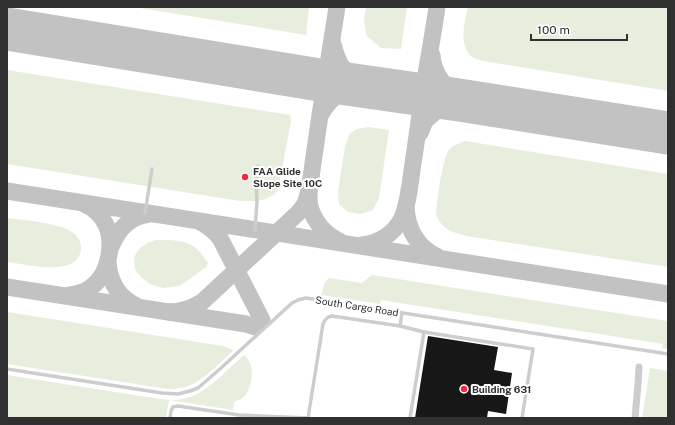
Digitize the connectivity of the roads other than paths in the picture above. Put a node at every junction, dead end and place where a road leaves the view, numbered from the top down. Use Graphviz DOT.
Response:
graph roads {
  1 [pos="258,166"];
  2 [pos="152,169"];
  3 [pos="145,213"];
  4 [pos="255,230"];
  5 [pos="402,313"];
  6 [pos="400,326"];
  7 [pos="424,332"];
  8 [pos="668,354"];
  9 [pos="639,367"];
  10 [pos="7,369"];
  11 [pos="238,417"];
  12 [pos="170,418"];
  13 [pos="308,418"];
  14 [pos="410,418"];
  15 [pos="522,418"];
  16 [pos="635,418"];
  1 -- 4 [label="lane"];
  2 -- 3 [label="lane"];
  5 -- 6 [label="lane"];
  5 -- 8 [label="lane, South Cargo Road"];
  5 -- 10 [label="lane, South Cargo Road"];
  6 -- 7 [label="lane"];
  6 -- 13 [label="lane"];
  7 -- 14 [label="lane"];
  7 -- 15 [label="lane"];
  9 -- 16 [label="street"];
  11 -- 12 [label="lane"];
  11 -- 13 [label="lane"];
}
